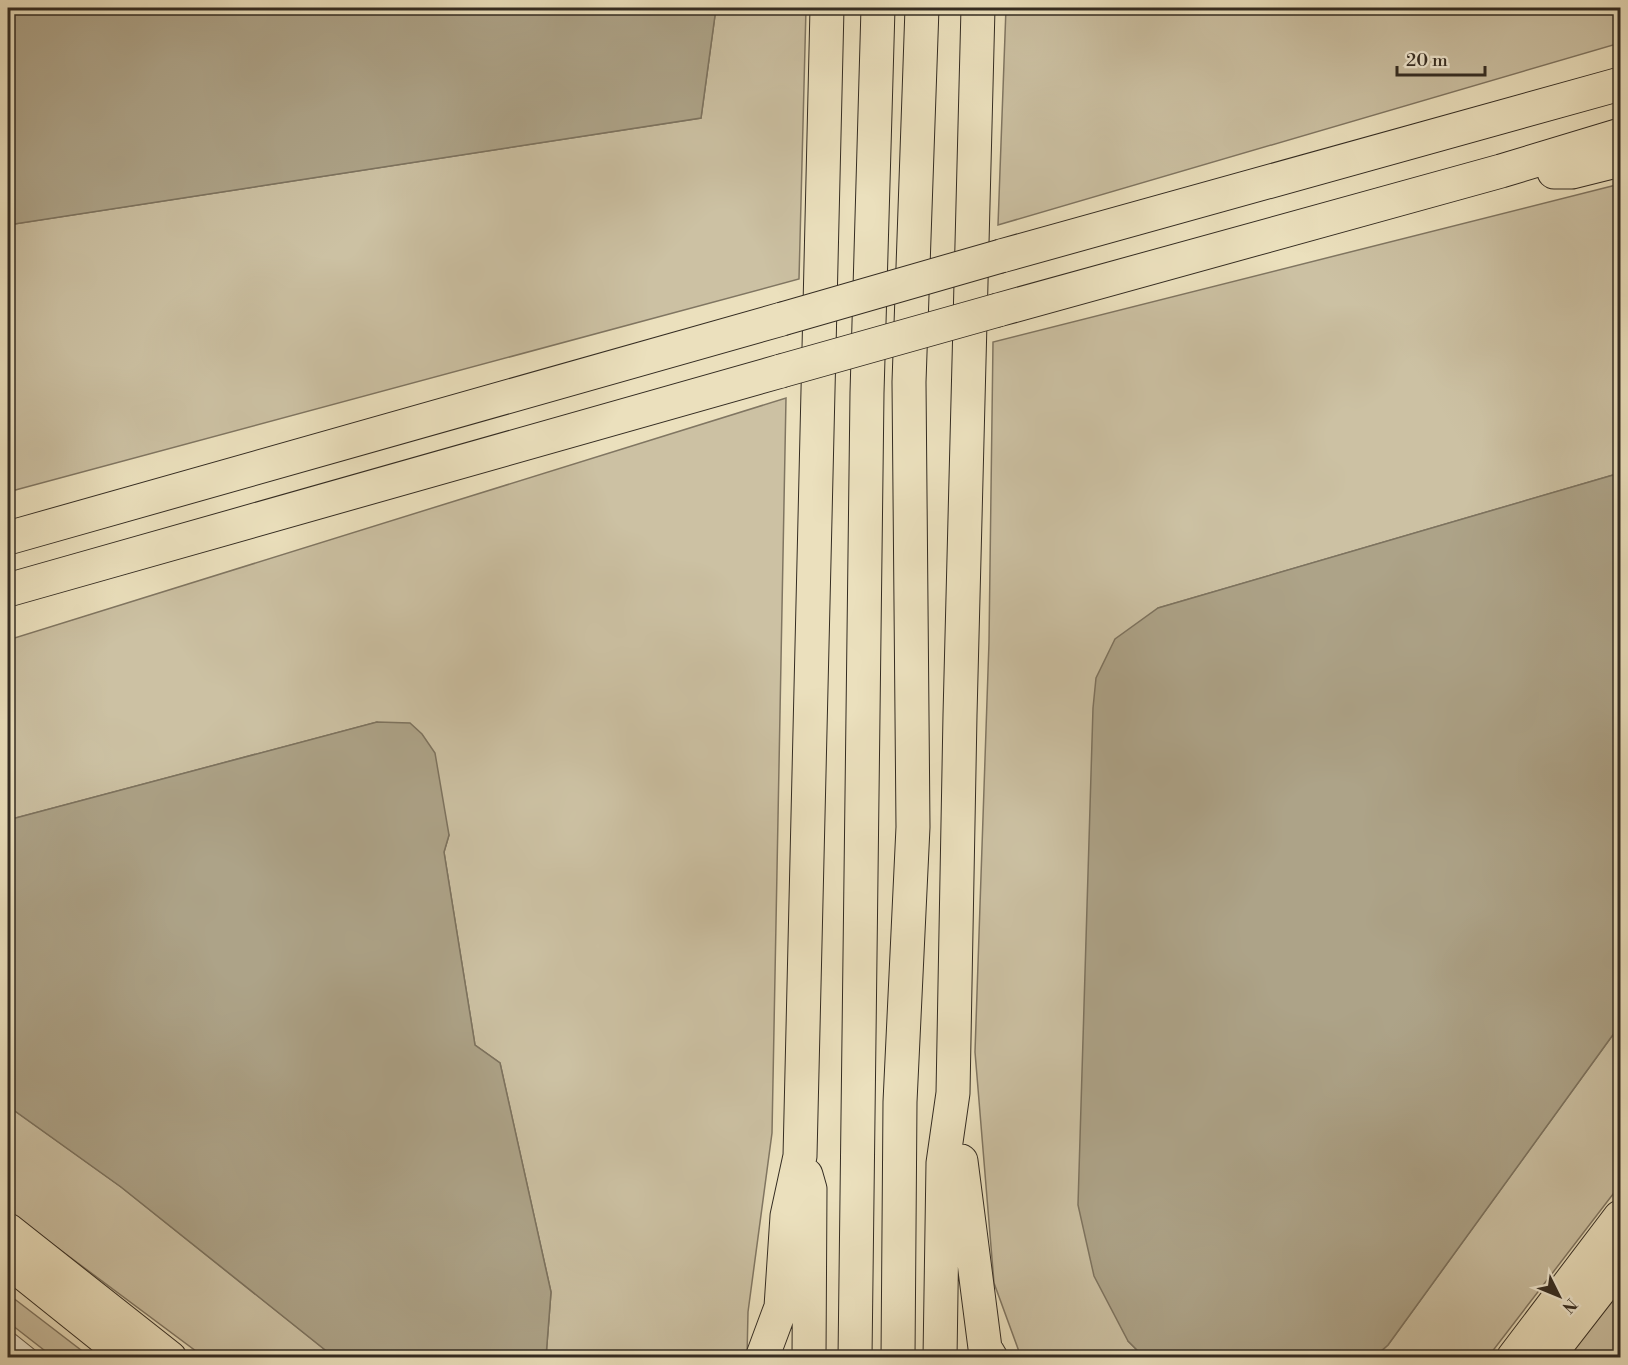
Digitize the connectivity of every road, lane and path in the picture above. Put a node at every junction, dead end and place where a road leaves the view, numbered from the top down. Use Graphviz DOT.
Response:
graph roads {
  1 [pos="827,8"];
  2 [pos="878,8"];
  3 [pos="922,8"];
  4 [pos="978,8"];
  5 [pos="1620,84"];
  6 [pos="1620,135"];
  7 [pos="1620,160"];
  8 [pos="1501,171"];
  9 [pos="41,529"];
  10 [pos="8,530"];
  11 [pos="8,538"];
  12 [pos="90,567"];
  13 [pos="8,590"];
  14 [pos="8,611"];
  15 [pos="952,1093"];
  16 [pos="800,1156"];
  17 [pos="1620,1217"];
  18 [pos="8,1230"];
  19 [pos="8,1261"];
  20 [pos="1620,1264"];
  21 [pos="8,1338"];
  22 [pos="33,1358"];
  23 [pos="129,1358"];
  24 [pos="170,1358"];
  25 [pos="762,1358"];
  26 [pos="809,1358"];
  27 [pos="855,1358"];
  28 [pos="898,1358"];
  29 [pos="940,1358"];
  30 [pos="991,1358"];
  31 [pos="1513,1358"];
  32 [pos="1547,1358"];
  1 -- 16 [label="highway"];
  2 -- 27 [label="highway"];
  3 -- 28 [label="highway"];
  4 -- 15 [label="highway"];
  5 -- 9 [label="highway, bridge"];
  6 -- 8 [label="highway"];
  7 -- 8 [label="highway"];
  8 -- 12 [label="highway, bridge"];
  9 -- 10 [label="highway"];
  9 -- 11 [label="highway"];
  12 -- 13 [label="highway"];
  12 -- 14 [label="highway"];
  15 -- 29 [label="highway"];
  15 -- 30 [label="highway"];
  16 -- 25 [label="highway"];
  16 -- 26 [label="highway"];
  17 -- 31 [label="highway"];
  18 -- 24 [label="highway"];
  19 -- 23 [label="highway"];
  20 -- 32 [label="highway"];
  21 -- 22 [label="lane"];
}
